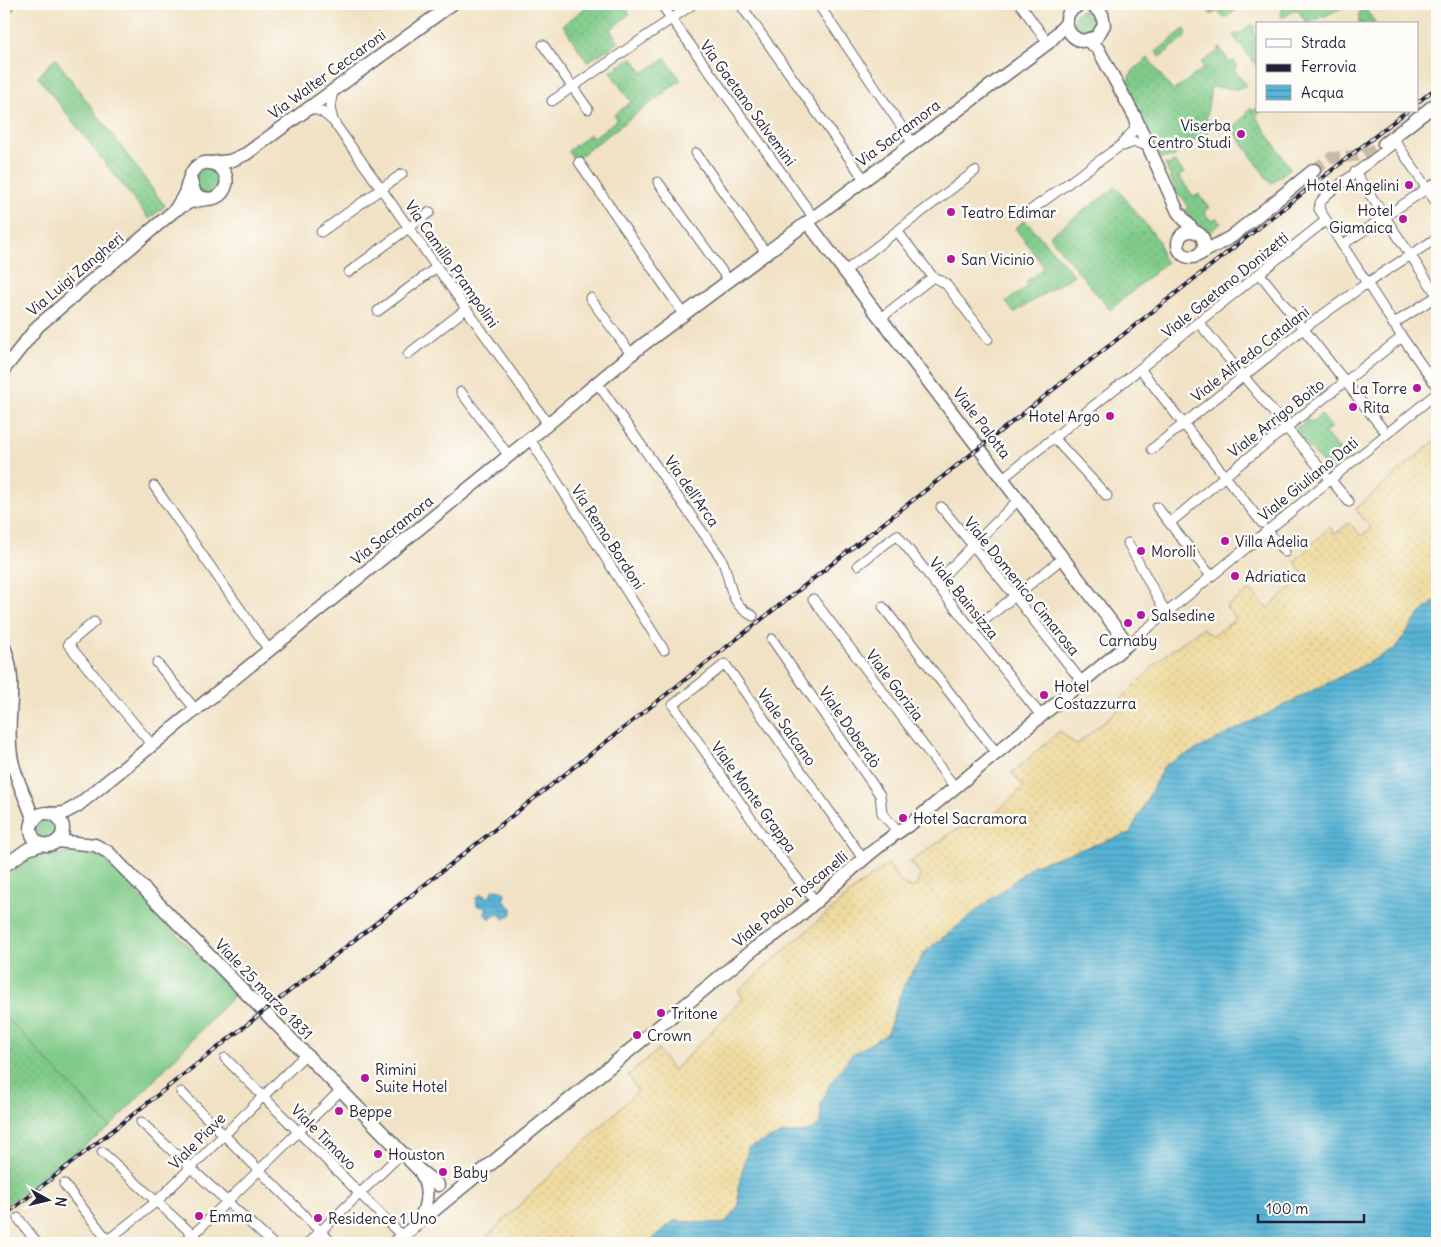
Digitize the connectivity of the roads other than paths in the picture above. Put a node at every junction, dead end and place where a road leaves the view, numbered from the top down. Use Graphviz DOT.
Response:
graph roads {
  1 [pos="7,4"];
  2 [pos="452,4"];
  3 [pos="661,4"];
  4 [pos="693,4"];
  5 [pos="818,4"];
  6 [pos="1020,4"];
  7 [pos="1080,4"];
  8 [pos="1090,4"];
  9 [pos="741,5"];
  10 [pos="4,6"];
  11 [pos="1104,9"];
  12 [pos="671,18"];
  13 [pos="1068,19"];
  14 [pos="1101,33"];
  15 [pos="1088,41"];
  16 [pos="1048,43"];
  17 [pos="543,45"];
  18 [pos="572,86"];
  19 [pos="333,90"];
  20 [pos="552,101"];
  21 [pos="1126,103"];
  22 [pos="308,107"];
  23 [pos="588,109"];
  24 [pos="1437,109"];
  25 [pos="1135,117"];
  26 [pos="333,121"];
  27 [pos="912,142"];
  28 [pos="1390,143"];
  29 [pos="1120,146"];
  30 [pos="1148,146"];
  31 [pos="696,153"];
  32 [pos="246,154"];
  33 [pos="579,162"];
  34 [pos="211,163"];
  35 [pos="1314,170"];
  36 [pos="975,171"];
  37 [pos="1355,172"];
  38 [pos="402,174"];
  39 [pos="190,178"];
  40 [pos="864,178"];
  41 [pos="721,181"];
  42 [pos="658,182"];
  43 [pos="1437,182"];
  44 [pos="226,183"];
  45 [pos="381,188"];
  46 [pos="1427,189"];
  47 [pos="206,199"];
  48 [pos="1437,204"];
  49 [pos="175,210"];
  50 [pos="1030,210"];
  51 [pos="430,212"];
  52 [pos="1384,217"];
  53 [pos="811,221"];
  54 [pos="1325,221"];
  55 [pos="409,227"];
  56 [pos="1239,230"];
  57 [pos="897,231"];
  58 [pos="321,232"];
  59 [pos="1191,233"];
  60 [pos="1437,238"];
  61 [pos="1342,245"];
  62 [pos="767,252"];
  63 [pos="1200,254"];
  64 [pos="1410,255"];
  65 [pos="437,268"];
  66 [pos="845,271"];
  67 [pos="349,272"];
  68 [pos="1260,274"];
  69 [pos="933,277"];
  70 [pos="729,281"];
  71 [pos="1367,283"];
  72 [pos="1437,295"];
  73 [pos="590,298"];
  74 [pos="466,309"];
  75 [pos="378,311"];
  76 [pos="684,314"];
  77 [pos="881,318"];
  78 [pos="1199,323"];
  79 [pos="1394,324"];
  80 [pos="1303,329"];
  81 [pos="1402,337"];
  82 [pos="988,338"];
  83 [pos="408,354"];
  84 [pos="631,354"];
  85 [pos="4,369"];
  86 [pos="1141,370"];
  87 [pos="1244,377"];
  88 [pos="1345,382"];
  89 [pos="598,384"];
  90 [pos="1437,387"];
  91 [pos="461,392"];
  92 [pos="1437,393"];
  93 [pos="1182,423"];
  94 [pos="548,424"];
  95 [pos="1287,428"];
  96 [pos="1382,428"];
  97 [pos="1054,438"];
  98 [pos="530,439"];
  99 [pos="1152,449"];
  100 [pos="509,456"];
  101 [pos="1225,476"];
  102 [pos="1328,476"];
  103 [pos="1003,478"];
  104 [pos="154,486"];
  105 [pos="1107,496"];
  106 [pos="1019,499"];
  107 [pos="1349,502"];
  108 [pos="941,507"];
  109 [pos="1156,507"];
  110 [pos="1170,523"];
  111 [pos="1265,527"];
  112 [pos="1128,543"];
  113 [pos="974,546"];
  114 [pos="1285,552"];
  115 [pos="1063,558"];
  116 [pos="858,566"];
  117 [pos="1211,576"];
  118 [pos="935,584"];
  119 [pos="1014,595"];
  120 [pos="813,599"];
  121 [pos="882,607"];
  122 [pos="1166,613"];
  123 [pos="754,616"];
  124 [pos="94,622"];
  125 [pos="972,630"];
  126 [pos="772,639"];
  127 [pos="1128,644"];
  128 [pos="4,647"];
  129 [pos="269,650"];
  130 [pos="664,650"];
  131 [pos="157,663"];
  132 [pos="1082,682"];
  133 [pos="672,705"];
  134 [pos="196,710"];
  135 [pos="1042,717"];
  136 [pos="152,745"];
  137 [pos="996,752"];
  138 [pos="954,786"];
  139 [pos="77,806"];
  140 [pos="40,820"];
  141 [pos="61,832"];
  142 [pos="898,832"];
  143 [pos="42,844"];
  144 [pos="864,860"];
  145 [pos="7,863"];
  146 [pos="816,902"];
  147 [pos="306,1054"];
  148 [pos="225,1058"];
  149 [pos="341,1090"];
  150 [pos="181,1092"];
  151 [pos="263,1096"];
  152 [pos="140,1122"];
  153 [pos="299,1132"];
  154 [pos="223,1135"];
  155 [pos="102,1152"];
  156 [pos="402,1153"];
  157 [pos="189,1168"];
  158 [pos="257,1170"];
  159 [pos="472,1180"];
  160 [pos="64,1184"];
  161 [pos="433,1191"];
  162 [pos="360,1192"];
  163 [pos="156,1202"];
  164 [pos="226,1202"];
  165 [pos="443,1205"];
  166 [pos="18,1218"];
  167 [pos="418,1222"];
  168 [pos="320,1231"];
  169 [pos="193,1235"];
  170 [pos="398,1240"];
  171 [pos="107,1242"];
  172 [pos="37,1243"];
  173 [pos="182,1243"];
  174 [pos="202,1243"];
  175 [pos="272,1243"];
  176 [pos="308,1243"];
  177 [pos="332,1243"];
  1 -- 10 [label="main road"];
  2 -- 19 [label="street, Via Walter Ceccaroni"];
  3 -- 12 [label="street, Via Gaetano Salvemini"];
  4 -- 12 [label="street"];
  5 -- 27 [label="street"];
  6 -- 16 [label="street"];
  7 -- 13 [label="street, Via Sacramora"];
  8 -- 11 [label="street"];
  9 -- 40 [label="street"];
  11 -- 14 [label="street"];
  12 -- 18 [label="street"];
  12 -- 53 [label="street, Via Gaetano Salvemini"];
  13 -- 15 [label="street"];
  13 -- 16 [label="street, Via Sacramora"];
  14 -- 15 [label="street"];
  14 -- 21 [label="street"];
  15 -- 21 [label="street"];
  16 -- 27 [label="street, Via Sacramora"];
  17 -- 18 [label="street"];
  18 -- 20 [label="street"];
  18 -- 23 [label="street"];
  19 -- 22 [label="street, Via Walter Ceccaroni"];
  19 -- 26 [label="street"];
  21 -- 25 [label="street"];
  22 -- 26 [label="street, Via Camillo Prampolini"];
  22 -- 32 [label="street, Via Walter Ceccaroni"];
  24 -- 28 [label="street"];
  25 -- 29 [label="street"];
  25 -- 30 [label="street"];
  26 -- 45 [label="street, Via Camillo Prampolini"];
  27 -- 40 [label="street, Via Sacramora"];
  28 -- 37 [label="street"];
  28 -- 46 [label="street"];
  29 -- 30 [label="street"];
  29 -- 50 [label="street"];
  30 -- 59 [label="street"];
  31 -- 62 [label="street"];
  32 -- 34 [label="street, Via Walter Ceccaroni"];
  32 -- 44 [label="street, Via Walter Ceccaroni"];
  33 -- 76 [label="street"];
  34 -- 39 [label="street, Via Walter Ceccaroni"];
  34 -- 44 [label="street"];
  35 -- 56 [label="street"];
  36 -- 57 [label="street"];
  37 -- 52 [label="street"];
  37 -- 54 [label="street"];
  38 -- 45 [label="street"];
  39 -- 47 [label="street"];
  39 -- 49 [label="street, Via Luigi Zangheri"];
  40 -- 53 [label="street, Via Sacramora"];
  41 -- 62 [label="street"];
  42 -- 70 [label="street"];
  43 -- 46 [label="street"];
  44 -- 47 [label="street, Via Walter Ceccaroni"];
  45 -- 55 [label="street, Via Camillo Prampolini"];
  45 -- 58 [label="street"];
  46 -- 48 [label="street"];
  46 -- 52 [label="street"];
  47 -- 49 [label="street, Via Luigi Zangheri"];
  49 -- 85 [label="street, Via Luigi Zangheri"];
  51 -- 55 [label="street"];
  52 -- 61 [label="street"];
  52 -- 64 [label="street"];
  53 -- 62 [label="street, Via Sacramora"];
  53 -- 66 [label="street, Viale Palotta"];
  54 -- 61 [label="street"];
  54 -- 68 [label="street, Viale Gaetano Donizetti"];
  55 -- 65 [label="street, Via Camillo Prampolini"];
  55 -- 67 [label="street"];
  56 -- 59 [label="street"];
  56 -- 63 [label="street"];
  57 -- 66 [label="street"];
  57 -- 69 [label="street"];
  59 -- 63 [label="street"];
  59 -- 63 [label="street"];
  60 -- 64 [label="street, Viale Alfredo Catalani"];
  61 -- 71 [label="street"];
  62 -- 70 [label="street, Via Sacramora"];
  64 -- 71 [label="street, Viale Alfredo Catalani"];
  64 -- 72 [label="street"];
  65 -- 74 [label="street, Via Camillo Prampolini"];
  65 -- 75 [label="street"];
  66 -- 77 [label="street, Viale Palotta"];
  68 -- 78 [label="street, Viale Gaetano Donizetti"];
  68 -- 80 [label="street"];
  69 -- 77 [label="street"];
  69 -- 82 [label="street"];
  70 -- 76 [label="street, Via Sacramora"];
  71 -- 79 [label="street"];
  71 -- 80 [label="street, Viale Alfredo Catalani"];
  72 -- 79 [label="street"];
  73 -- 84 [label="street"];
  74 -- 83 [label="street"];
  74 -- 94 [label="street, Via Camillo Prampolini"];
  76 -- 84 [label="street, Via Sacramora"];
  77 -- 103 [label="street, Viale Palotta"];
  78 -- 86 [label="street, Viale Gaetano Donizetti"];
  78 -- 87 [label="street"];
  79 -- 81 [label="street"];
  80 -- 87 [label="street, Viale Alfredo Catalani"];
  80 -- 88 [label="street"];
  81 -- 88 [label="street, Viale Arrigo Boito"];
  81 -- 90 [label="street"];
  84 -- 89 [label="street, Via Sacramora"];
  86 -- 93 [label="street"];
  86 -- 97 [label="street, Viale Gaetano Donizetti"];
  87 -- 93 [label="street, Viale Alfredo Catalani"];
  87 -- 95 [label="street"];
  88 -- 95 [label="street, Viale Arrigo Boito"];
  88 -- 96 [label="street"];
  89 -- 94 [label="street, Via Sacramora"];
  89 -- 123 [label="street, Via dell'Arca"];
  91 -- 100 [label="street"];
  92 -- 102 [label="street, Viale Giuliano Dati"];
  93 -- 99 [label="street, Viale Alfredo Catalani"];
  93 -- 101 [label="street"];
  94 -- 98 [label="street, Via Sacramora"];
  95 -- 101 [label="street, Viale Arrigo Boito"];
  95 -- 102 [label="street"];
  97 -- 103 [label="street, Viale Gaetano Donizetti"];
  97 -- 105 [label="street"];
  98 -- 100 [label="street, Via Sacramora"];
  98 -- 130 [label="street, Via Remo Bordoni"];
  100 -- 129 [label="street, Via Sacramora"];
  101 -- 110 [label="street, Viale Arrigo Boito"];
  101 -- 111 [label="street"];
  102 -- 107 [label="street"];
  102 -- 111 [label="street, Viale Giuliano Dati"];
  103 -- 106 [label="street, Viale Palotta"];
  104 -- 129 [label="street"];
  106 -- 113 [label="street"];
  106 -- 115 [label="street, Viale Palotta"];
  108 -- 113 [label="street, Viale Domenico Cimarosa"];
  109 -- 110 [label="street"];
  110 -- 117 [label="street"];
  111 -- 114 [label="street"];
  111 -- 117 [label="street, Viale Giuliano Dati"];
  112 -- 122 [label="street"];
  113 -- 118 [label="street"];
  113 -- 119 [label="street, Viale Domenico Cimarosa"];
  115 -- 119 [label="street"];
  115 -- 127 [label="street, Viale Palotta"];
  116 -- 118 [label="street, Viale Bainsizza"];
  117 -- 122 [label="street, Viale Giuliano Dati"];
  118 -- 125 [label="street, Viale Bainsizza"];
  119 -- 125 [label="street"];
  119 -- 132 [label="street, Viale Domenico Cimarosa"];
  120 -- 138 [label="street, Viale Gorizia"];
  121 -- 137 [label="street"];
  122 -- 127 [label="street, Viale Giuliano Dati"];
  124 -- 136 [label="street"];
  125 -- 135 [label="street, Viale Bainsizza"];
  126 -- 142 [label="street, Viale Doberdò"];
  127 -- 132 [label="street, Viale Paolo Toscanelli"];
  128 -- 140 [label="street"];
  129 -- 134 [label="street, Via Sacramora"];
  131 -- 134 [label="street"];
  132 -- 135 [label="street, Viale Paolo Toscanelli"];
  133 -- 144 [label="street, Viale Salcano"];
  133 -- 146 [label="street, Viale Monte Grappa"];
  134 -- 136 [label="street, Via Sacramora"];
  135 -- 137 [label="street, Viale Paolo Toscanelli"];
  136 -- 139 [label="street, Via Sacramora"];
  137 -- 138 [label="street, Viale Paolo Toscanelli"];
  138 -- 142 [label="street, Viale Paolo Toscanelli"];
  139 -- 140 [label="street, Via Sacramora"];
  139 -- 141 [label="street, Via Sacramora"];
  140 -- 141 [label="street"];
  140 -- 143 [label="street"];
  140 -- 145 [label="street"];
  141 -- 143 [label="street, Viale 25 marzo 1831"];
  141 -- 147 [label="street, Viale 25 marzo 1831"];
  142 -- 144 [label="street, Viale Paolo Toscanelli"];
  143 -- 145 [label="street"];
  144 -- 146 [label="street, Viale Paolo Toscanelli"];
  146 -- 159 [label="street, Viale Paolo Toscanelli"];
  147 -- 149 [label="street, Viale 25 marzo 1831"];
  147 -- 151 [label="street, Viale Piave"];
  148 -- 151 [label="street, Viale Timavo"];
  149 -- 153 [label="street"];
  149 -- 156 [label="street, Viale 25 marzo 1831"];
  150 -- 154 [label="street"];
  151 -- 153 [label="street, Viale Timavo"];
  151 -- 154 [label="street, Viale Piave"];
  152 -- 157 [label="street"];
  153 -- 158 [label="street"];
  153 -- 162 [label="street, Viale Timavo"];
  154 -- 157 [label="street, Viale Piave"];
  154 -- 158 [label="street"];
  155 -- 163 [label="street"];
  156 -- 161 [label="street, Viale 25 marzo 1831"];
  156 -- 162 [label="street"];
  157 -- 163 [label="street, Viale Piave"];
  157 -- 164 [label="street"];
  158 -- 164 [label="street"];
  158 -- 168 [label="street"];
  159 -- 161 [label="street, Viale Paolo Toscanelli"];
  159 -- 165 [label="street, Viale Paolo Toscanelli"];
  160 -- 171 [label="street"];
  161 -- 165 [label="street"];
  161 -- 165 [label="street"];
  161 -- 167 [label="street, Viale Paolo Toscanelli"];
  162 -- 168 [label="street"];
  162 -- 170 [label="street, Viale Timavo"];
  163 -- 169 [label="street"];
  163 -- 171 [label="street, Viale Piave"];
  164 -- 169 [label="street"];
  164 -- 175 [label="street"];
  165 -- 167 [label="street, Viale Paolo Toscanelli"];
  166 -- 172 [label="street"];
  167 -- 170 [label="street, Viale Paolo Toscanelli"];
  168 -- 176 [label="street"];
  168 -- 177 [label="street"];
  169 -- 173 [label="street"];
  169 -- 174 [label="street"];
}
